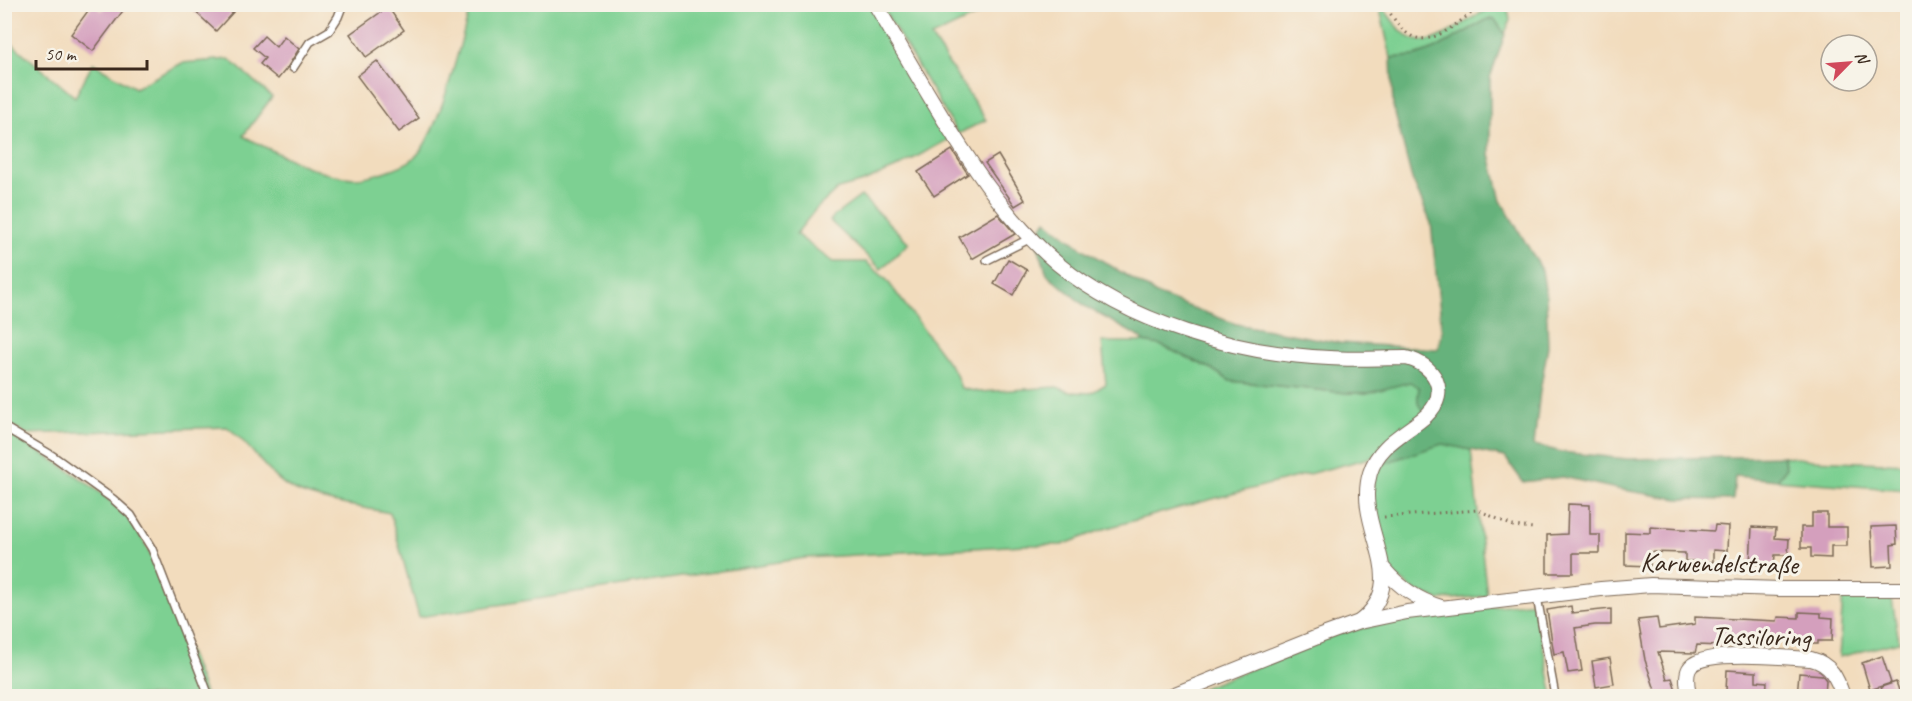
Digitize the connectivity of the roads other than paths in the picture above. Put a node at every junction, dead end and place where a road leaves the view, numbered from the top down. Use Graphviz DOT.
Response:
graph roads {
  1 [pos="343,4"];
  2 [pos="875,4"];
  3 [pos="293,68"];
  4 [pos="1031,238"];
  5 [pos="987,260"];
  6 [pos="4,427"];
  7 [pos="1384,569"];
  8 [pos="1908,589"];
  9 [pos="1534,598"];
  10 [pos="1443,607"];
  11 [pos="1359,622"];
  12 [pos="209,696"];
  13 [pos="1170,696"];
  14 [pos="1555,696"];
  15 [pos="1689,696"];
  16 [pos="1843,696"];
  1 -- 3 [label="lane"];
  2 -- 4 [label="street"];
  4 -- 5 [label="lane"];
  4 -- 7 [label="street"];
  6 -- 12 [label="lane"];
  7 -- 10 [label="street"];
  7 -- 11 [label="street"];
  8 -- 9 [label="street, Karwendelstraße"];
  9 -- 10 [label="street, Karwendelstraße"];
  9 -- 14 [label="lane"];
  10 -- 11 [label="street, Karwendelstraße"];
  11 -- 13 [label="street, Karwendelstraße"];
  15 -- 16 [label="street, Tassiloring"];
}
